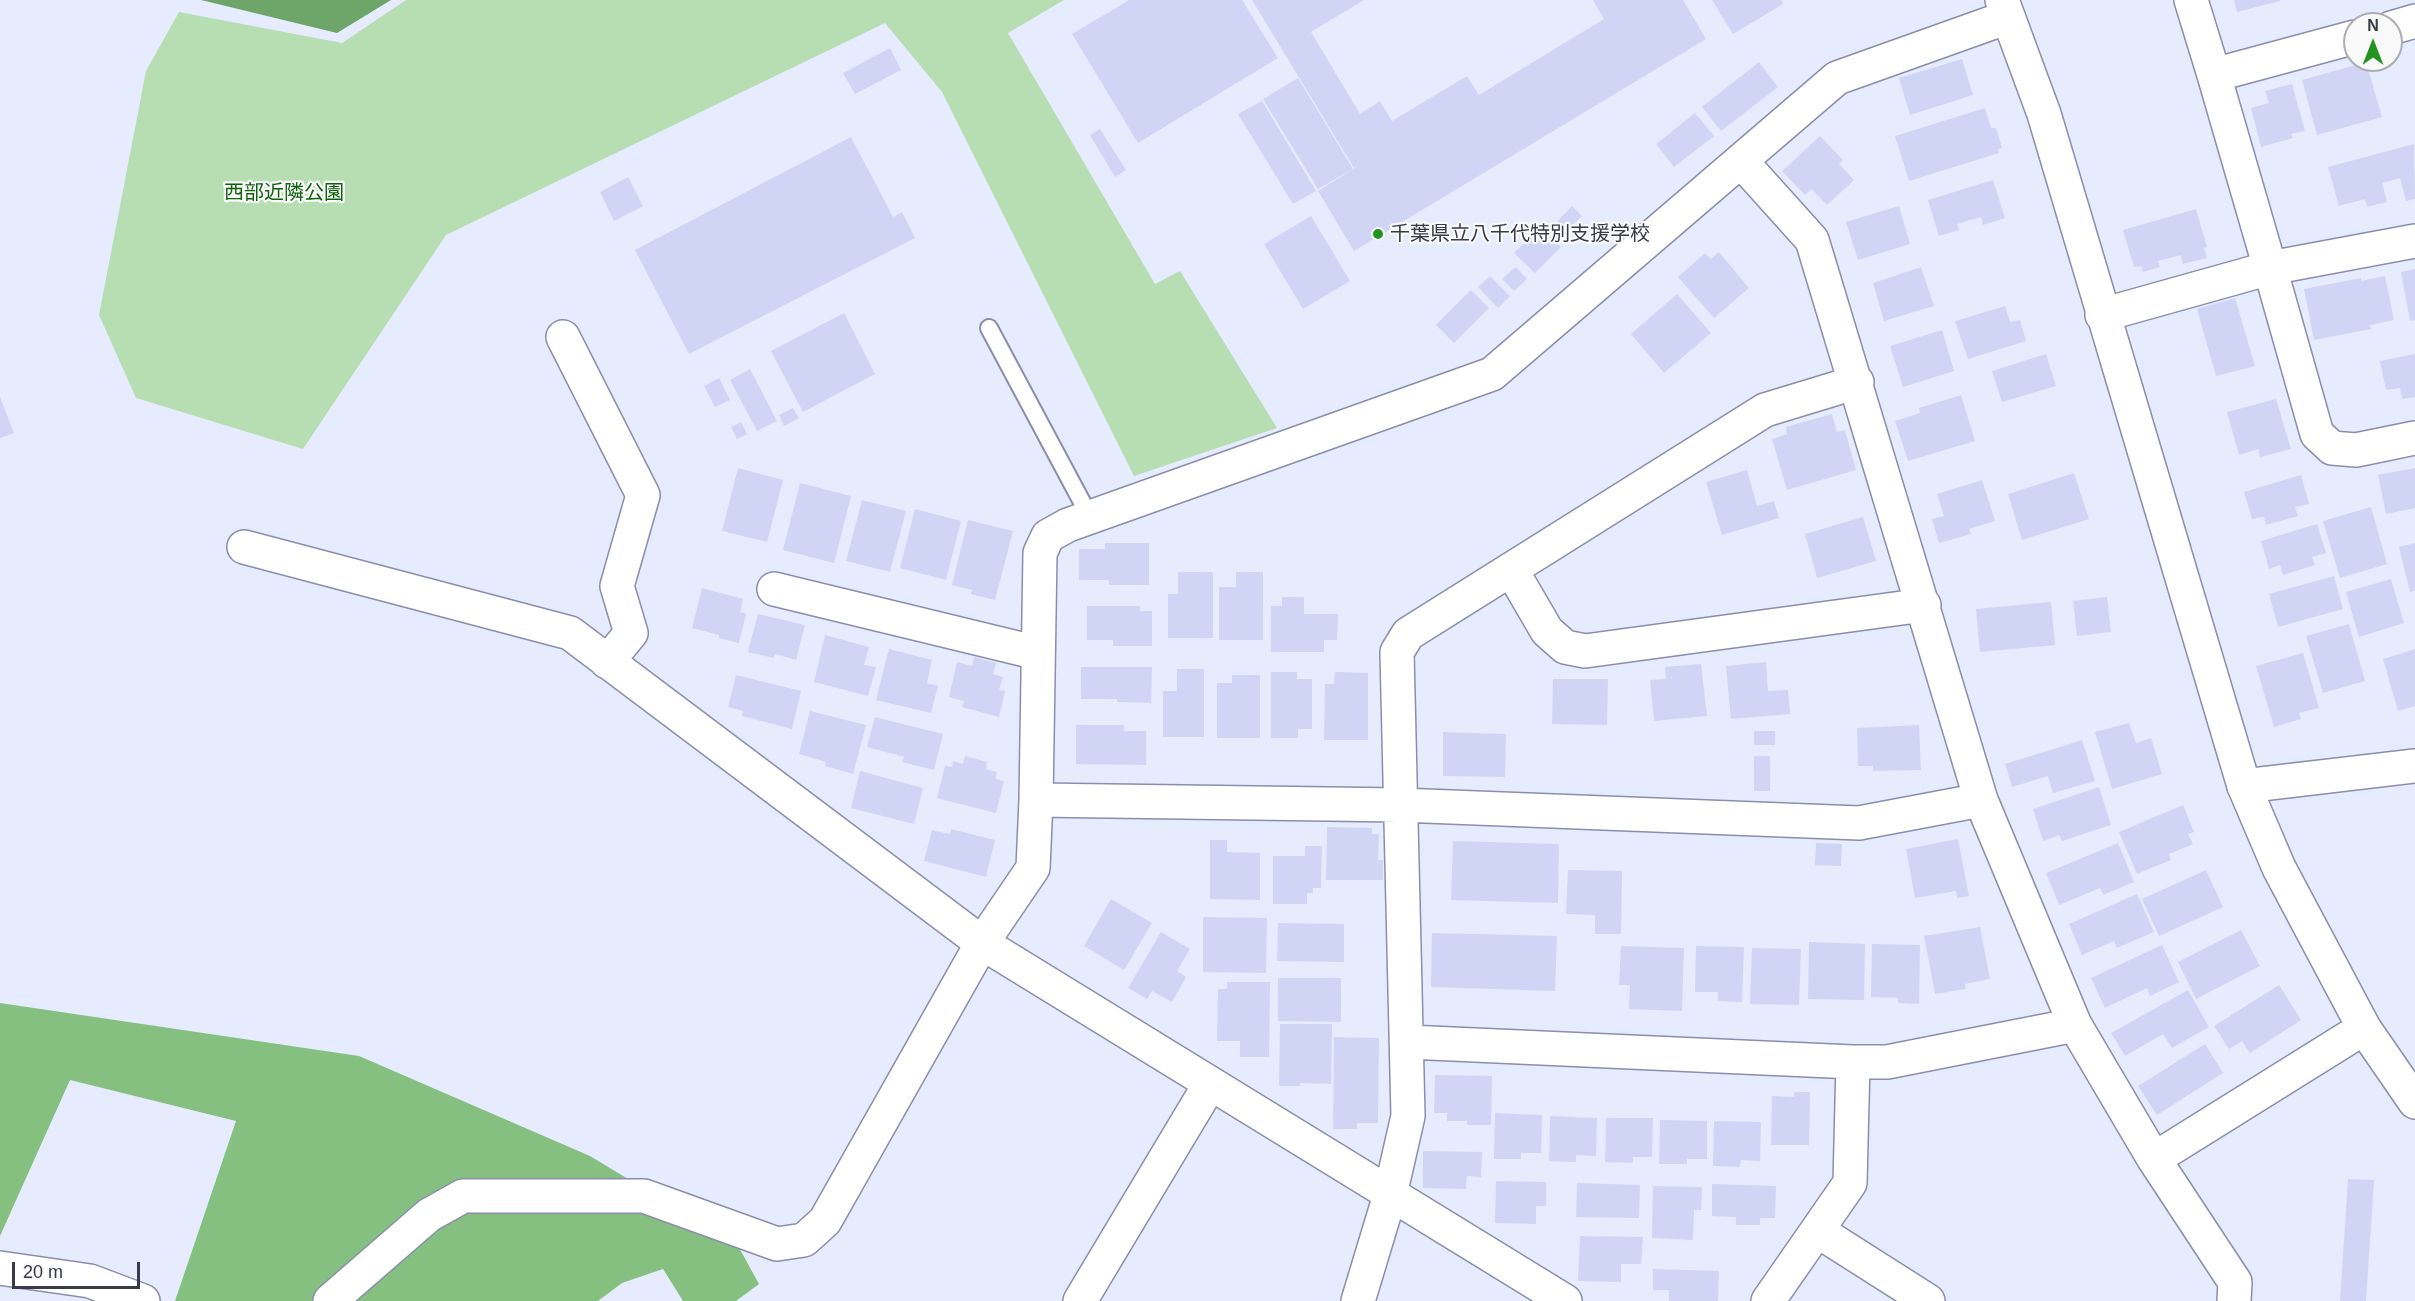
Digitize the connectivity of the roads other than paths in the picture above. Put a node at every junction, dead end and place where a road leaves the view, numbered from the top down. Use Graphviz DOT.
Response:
graph roads {
  1 [pos="2191,0"];
  2 [pos="2005,9"];
  3 [pos="2343,40"];
  4 [pos="2214,75"];
  5 [pos="1741,161"];
  6 [pos="2415,240"];
  7 [pos="2270,268"];
  8 [pos="2102,315"];
  9 [pos="989,328"];
  10 [pos="563,337"];
  11 [pos="1857,382"];
  12 [pos="2415,438"];
  13 [pos="1090,517"];
  14 [pos="244,547"];
  15 [pos="1512,571"];
  16 [pos="774,589"];
  17 [pos="1924,605"];
  18 [pos="1038,653"];
  19 [pos="608,662"];
  20 [pos="2415,766"];
  21 [pos="2244,786"];
  22 [pos="1036,800"];
  23 [pos="1982,800"];
  24 [pos="1400,805"];
  25 [pos="982,943"];
  26 [pos="2075,1025"];
  27 [pos="2364,1028"];
  28 [pos="1408,1042"];
  29 [pos="1853,1062"];
  30 [pos="1210,1084"];
  31 [pos="2415,1102"];
  32 [pos="2154,1160"];
  33 [pos="1390,1195"];
  34 [pos="1818,1231"];
  35 [pos="0,1268"];
  36 [pos="143,1301"];
  37 [pos="330,1301"];
  38 [pos="1080,1301"];
  39 [pos="1358,1301"];
  40 [pos="1565,1301"];
  41 [pos="1768,1301"];
  42 [pos="1928,1301"];
  43 [pos="2234,1301"];
  1 -- 4 [label="street"];
  2 -- 5 [label="street"];
  2 -- 8 [label="street"];
  3 -- 4 [label="street"];
  4 -- 7 [label="street"];
  5 -- 11 [label="street"];
  5 -- 13 [label="street"];
  6 -- 7 [label="street"];
  7 -- 8 [label="street"];
  7 -- 12 [label="street"];
  8 -- 21 [label="street"];
  9 -- 13 [label="lane"];
  10 -- 19 [label="street"];
  11 -- 15 [label="street"];
  11 -- 17 [label="street"];
  13 -- 18 [label="street"];
  14 -- 19 [label="street"];
  15 -- 17 [label="street"];
  15 -- 24 [label="street"];
  16 -- 18 [label="street"];
  17 -- 23 [label="street"];
  18 -- 22 [label="street"];
  19 -- 25 [label="street"];
  20 -- 21 [label="street"];
  21 -- 27 [label="street"];
  22 -- 24 [label="street"];
  22 -- 25 [label="street"];
  23 -- 24 [label="street"];
  23 -- 26 [label="street"];
  24 -- 28 [label="street"];
  25 -- 30 [label="street"];
  25 -- 37 [label="street"];
  26 -- 29 [label="street"];
  26 -- 32 [label="street"];
  27 -- 31 [label="street"];
  27 -- 32 [label="street"];
  28 -- 29 [label="street"];
  28 -- 33 [label="street"];
  29 -- 34 [label="street"];
  30 -- 33 [label="street"];
  30 -- 38 [label="street"];
  32 -- 43 [label="street"];
  33 -- 39 [label="street"];
  33 -- 40 [label="street"];
  34 -- 41 [label="street"];
  34 -- 42 [label="street"];
  35 -- 36 [label="street"];
}
